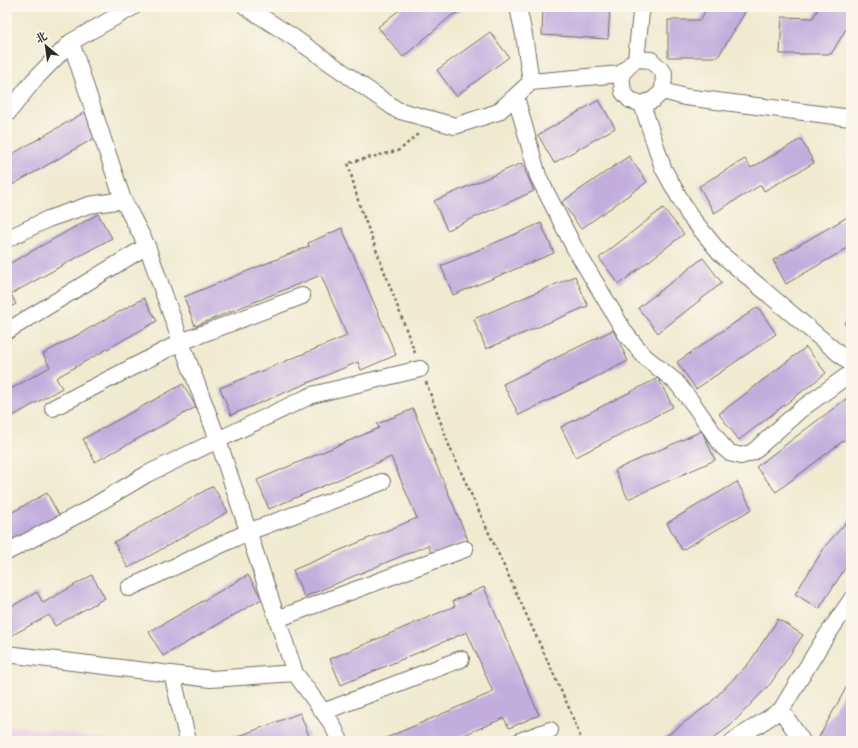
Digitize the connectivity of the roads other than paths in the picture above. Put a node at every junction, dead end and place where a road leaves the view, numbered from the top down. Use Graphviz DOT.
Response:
graph roads {
  1 [pos="133,7"];
  2 [pos="246,7"];
  3 [pos="518,7"];
  4 [pos="643,7"];
  5 [pos="71,42"];
  6 [pos="636,58"];
  7 [pos="621,74"];
  8 [pos="530,82"];
  9 [pos="663,91"];
  10 [pos="516,97"];
  11 [pos="642,104"];
  12 [pos="7,114"];
  13 [pos="851,118"];
  14 [pos="123,200"];
  15 [pos="7,239"];
  16 [pos="147,246"];
  17 [pos="302,296"];
  18 [pos="7,331"];
  19 [pos="181,342"];
  20 [pos="851,364"];
  21 [pos="420,368"];
  22 [pos="851,373"];
  23 [pos="53,408"];
  24 [pos="218,440"];
  25 [pos="382,482"];
  26 [pos="248,532"];
  27 [pos="465,549"];
  28 [pos="7,552"];
  29 [pos="129,588"];
  30 [pos="851,600"];
  31 [pos="277,619"];
  32 [pos="7,654"];
  33 [pos="461,659"];
  34 [pos="295,673"];
  35 [pos="172,674"];
  36 [pos="781,710"];
  37 [pos="323,712"];
  38 [pos="550,730"];
  39 [pos="188,741"];
  40 [pos="340,741"];
  41 [pos="520,741"];
  42 [pos="733,741"];
  43 [pos="802,741"];
  1 -- 5 [label="street"];
  2 -- 10 [label="street"];
  3 -- 8 [label="street"];
  4 -- 6 [label="street"];
  5 -- 12 [label="street"];
  5 -- 14 [label="street"];
  6 -- 7 [label="street"];
  6 -- 9 [label="street"];
  7 -- 8 [label="street"];
  7 -- 11 [label="street"];
  8 -- 10 [label="street"];
  9 -- 11 [label="street"];
  9 -- 13 [label="street"];
  10 -- 22 [label="street"];
  11 -- 20 [label="street"];
  14 -- 15 [label="street"];
  14 -- 16 [label="street"];
  16 -- 18 [label="street"];
  16 -- 19 [label="street"];
  17 -- 19 [label="street"];
  19 -- 23 [label="street"];
  19 -- 24 [label="street"];
  21 -- 24 [label="street"];
  24 -- 26 [label="street"];
  24 -- 28 [label="street"];
  25 -- 26 [label="street"];
  26 -- 29 [label="street"];
  26 -- 31 [label="street"];
  27 -- 31 [label="street"];
  30 -- 36 [label="street"];
  31 -- 34 [label="street"];
  32 -- 35 [label="street"];
  33 -- 37 [label="street"];
  34 -- 35 [label="street"];
  34 -- 37 [label="street"];
  35 -- 39 [label="street"];
  36 -- 42 [label="street"];
  36 -- 43 [label="street"];
  37 -- 40 [label="street"];
  38 -- 41 [label="street"];
}
